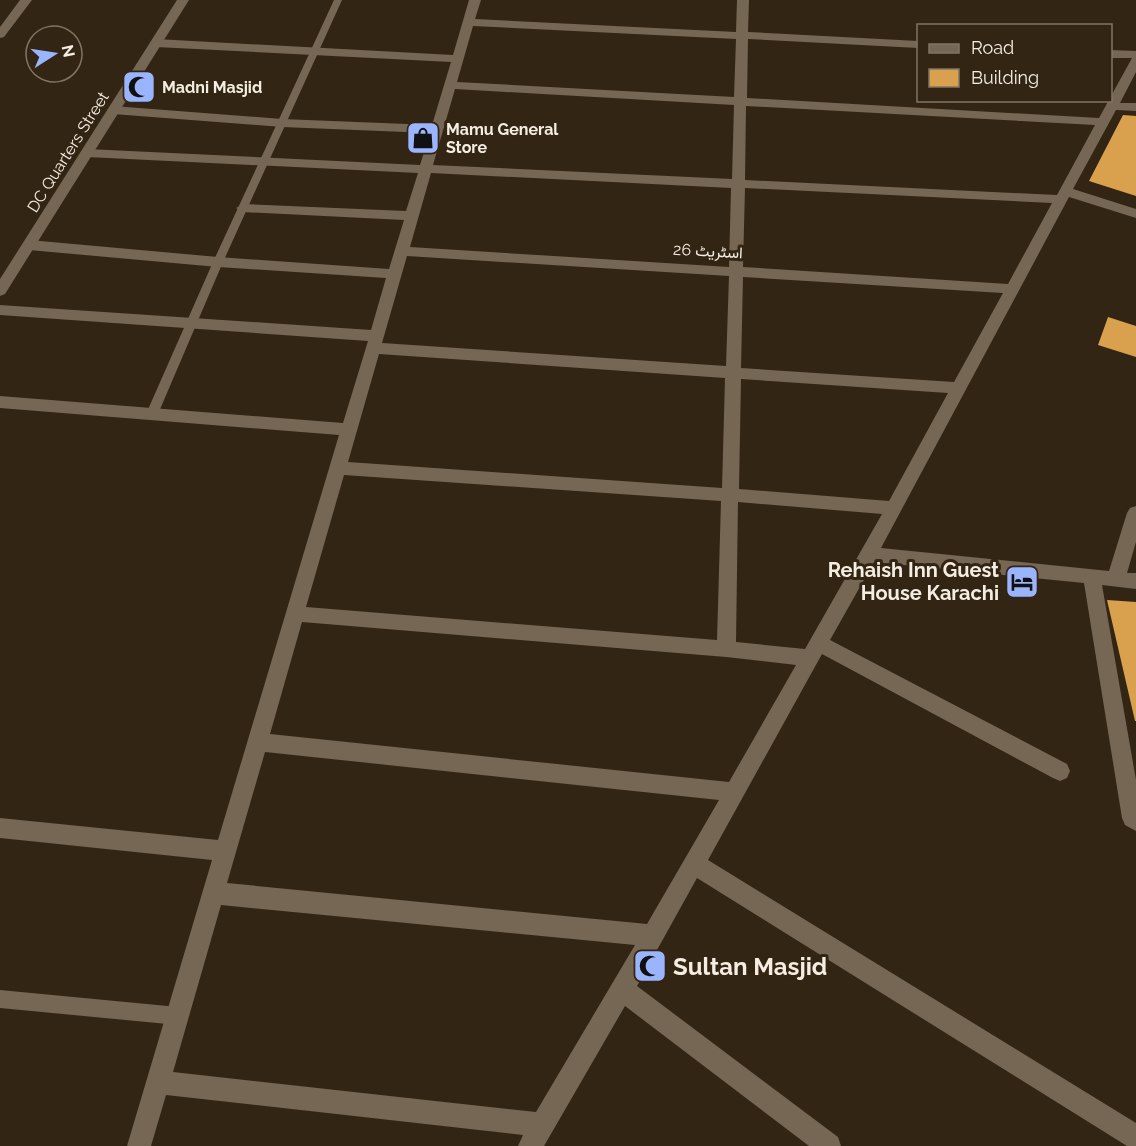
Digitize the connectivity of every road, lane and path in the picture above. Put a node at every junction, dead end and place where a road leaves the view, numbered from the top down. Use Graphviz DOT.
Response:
graph roads {
  1 [pos="26,0"];
  2 [pos="183,0"];
  3 [pos="338,0"];
  4 [pos="475,0"];
  5 [pos="743,0"];
  6 [pos="468,22"];
  7 [pos="0,35"];
  8 [pos="740,36"];
  9 [pos="156,43"];
  10 [pos="917,44"];
  11 [pos="315,51"];
  12 [pos="1112,54"];
  13 [pos="1136,55"];
  14 [pos="458,59"];
  15 [pos="1136,61"];
  16 [pos="450,86"];
  17 [pos="739,103"];
  18 [pos="1136,107"];
  19 [pos="113,110"];
  20 [pos="1107,114"];
  21 [pos="282,123"];
  22 [pos="437,129"];
  23 [pos="87,153"];
  24 [pos="264,162"];
  25 [pos="426,167"];
  26 [pos="737,183"];
  27 [pos="1063,195"];
  28 [pos="243,208"];
  29 [pos="1136,214"];
  30 [pos="412,216"];
  31 [pos="29,245"];
  32 [pos="401,251"];
  33 [pos="218,262"];
  34 [pos="735,270"];
  35 [pos="395,274"];
  36 [pos="1012,289"];
  37 [pos="0,291"];
  38 [pos="0,310"];
  39 [pos="192,323"];
  40 [pos="375,342"];
  41 [pos="733,373"];
  42 [pos="958,388"];
  43 [pos="0,402"];
  44 [pos="152,414"];
  45 [pos="349,430"];
  46 [pos="337,468"];
  47 [pos="730,495"];
  48 [pos="893,508"];
  49 [pos="1136,513"];
  50 [pos="869,554"];
  51 [pos="1092,577"];
  52 [pos="1116,579"];
  53 [pos="1136,581"];
  54 [pos="295,614"];
  55 [pos="726,649"];
  56 [pos="814,650"];
  57 [pos="258,742"];
  58 [pos="1060,771"];
  59 [pos="734,792"];
  60 [pos="1135,819"];
  61 [pos="0,828"];
  62 [pos="226,851"];
  63 [pos="694,864"];
  64 [pos="213,893"];
  65 [pos="652,936"];
  66 [pos="622,989"];
  67 [pos="0,999"];
  68 [pos="177,1016"];
  69 [pos="158,1082"];
  70 [pos="542,1125"];
  71 [pos="1136,1137"];
  72 [pos="139,1146"];
  73 [pos="530,1146"];
  74 [pos="829,1146"];
  1 -- 7 [label="street"];
  2 -- 9 [label="street, DC Quarters Street"];
  3 -- 11 [label="lane"];
  4 -- 6 [label="street"];
  5 -- 8 [label="street"];
  6 -- 8 [label="street"];
  6 -- 14 [label="street"];
  8 -- 10 [label="street"];
  8 -- 17 [label="street"];
  9 -- 11 [label="street"];
  9 -- 19 [label="street, DC Quarters Street"];
  11 -- 14 [label="street"];
  11 -- 21 [label="lane"];
  12 -- 13 [label="street"];
  14 -- 16 [label="street"];
  15 -- 20 [label="street"];
  16 -- 17 [label="street"];
  16 -- 22 [label="street"];
  17 -- 20 [label="street"];
  17 -- 26 [label="street"];
  18 -- 20 [label="street"];
  19 -- 21 [label="street"];
  19 -- 23 [label="street, DC Quarters Street"];
  20 -- 27 [label="street"];
  21 -- 22 [label="street"];
  21 -- 24 [label="lane"];
  22 -- 25 [label="street"];
  23 -- 24 [label="street"];
  23 -- 31 [label="street, DC Quarters Street"];
  24 -- 25 [label="street"];
  24 -- 28 [label="lane"];
  25 -- 26 [label="street"];
  25 -- 30 [label="street"];
  26 -- 27 [label="street"];
  26 -- 34 [label="street"];
  27 -- 29 [label="street"];
  27 -- 36 [label="street"];
  28 -- 30 [label="street"];
  28 -- 33 [label="lane"];
  30 -- 32 [label="street"];
  31 -- 33 [label="street"];
  31 -- 37 [label="street, DC Quarters Street"];
  32 -- 34 [label="street, اسٹریٹ 26"];
  32 -- 35 [label="street"];
  33 -- 35 [label="street"];
  33 -- 39 [label="lane"];
  34 -- 36 [label="street, اسٹریٹ 26"];
  34 -- 41 [label="street"];
  35 -- 40 [label="street"];
  36 -- 42 [label="street"];
  38 -- 39 [label="street"];
  39 -- 40 [label="street"];
  39 -- 44 [label="lane"];
  40 -- 41 [label="street"];
  40 -- 45 [label="street"];
  41 -- 42 [label="street"];
  41 -- 47 [label="street"];
  42 -- 48 [label="street"];
  43 -- 44 [label="street"];
  44 -- 45 [label="street"];
  45 -- 46 [label="street"];
  46 -- 47 [label="street"];
  46 -- 54 [label="street"];
  47 -- 48 [label="street"];
  47 -- 55 [label="street"];
  48 -- 50 [label="street"];
  49 -- 52 [label="street"];
  50 -- 51 [label="street"];
  50 -- 56 [label="street"];
  51 -- 52 [label="street"];
  51 -- 60 [label="street"];
  52 -- 53 [label="street"];
  54 -- 55 [label="street"];
  54 -- 57 [label="street"];
  55 -- 56 [label="street"];
  56 -- 58 [label="street"];
  56 -- 59 [label="street"];
  57 -- 59 [label="street"];
  57 -- 62 [label="street"];
  59 -- 63 [label="street"];
  61 -- 62 [label="street"];
  62 -- 64 [label="street"];
  63 -- 65 [label="street"];
  63 -- 71 [label="street"];
  64 -- 65 [label="street"];
  64 -- 68 [label="street"];
  65 -- 66 [label="street"];
  66 -- 70 [label="street"];
  66 -- 74 [label="street"];
  67 -- 68 [label="lane"];
  68 -- 69 [label="street"];
  69 -- 70 [label="street"];
  69 -- 72 [label="street"];
  70 -- 73 [label="street"];
}
